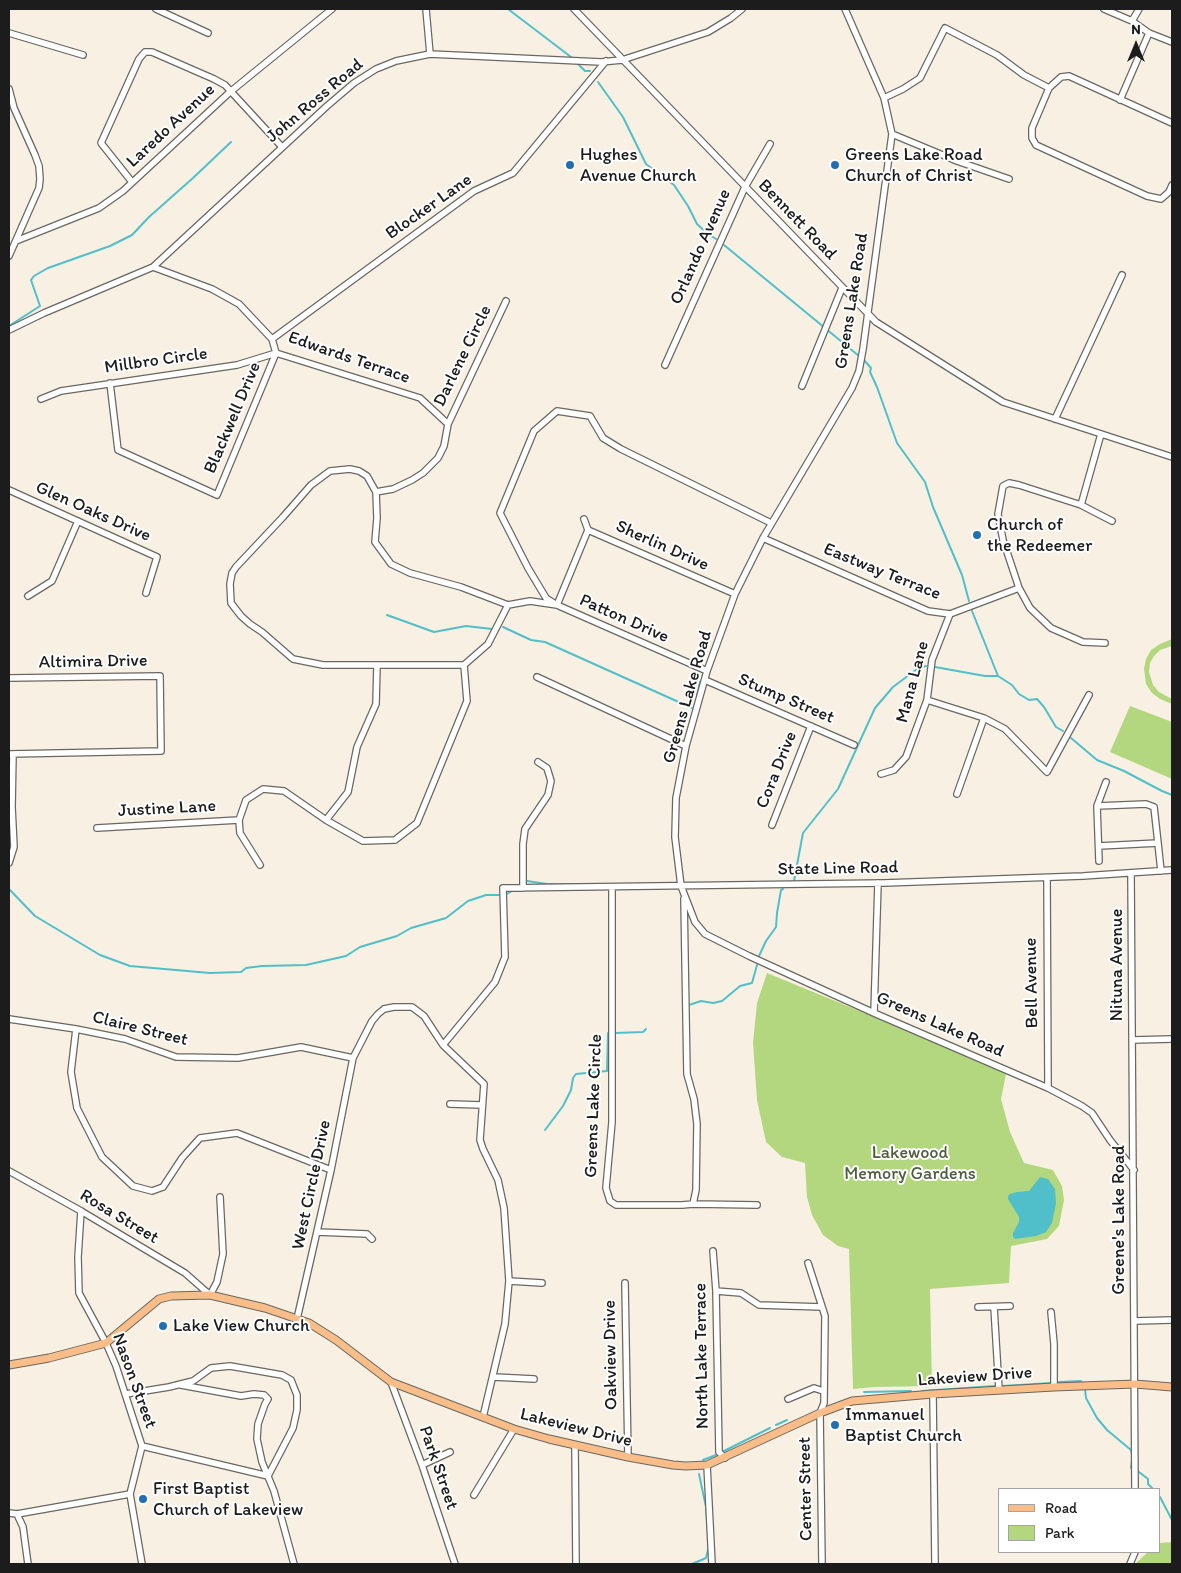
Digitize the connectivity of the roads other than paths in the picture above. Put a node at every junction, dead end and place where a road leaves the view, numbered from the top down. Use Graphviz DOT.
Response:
graph roads {
  1 [pos="156,9"];
  2 [pos="332,9"];
  3 [pos="426,9"];
  4 [pos="574,9"];
  5 [pos="742,9"];
  6 [pos="845,9"];
  7 [pos="1104,9"];
  8 [pos="1139,9"];
  9 [pos="1132,21"];
  10 [pos="9,32"];
  11 [pos="208,33"];
  12 [pos="1149,33"];
  13 [pos="1172,42"];
  14 [pos="430,54"];
  15 [pos="83,55"];
  16 [pos="622,60"];
  17 [pos="606,61"];
  18 [pos="1049,88"];
  19 [pos="9,89"];
  20 [pos="230,92"];
  21 [pos="884,98"];
  22 [pos="1120,100"];
  23 [pos="1172,123"];
  24 [pos="892,134"];
  25 [pos="770,144"];
  26 [pos="282,147"];
  27 [pos="1009,178"];
  28 [pos="132,182"];
  29 [pos="1172,185"];
  30 [pos="745,187"];
  31 [pos="16,241"];
  32 [pos="9,256"];
  33 [pos="153,267"];
  34 [pos="1122,275"];
  35 [pos="842,288"];
  36 [pos="506,301"];
  37 [pos="867,314"];
  38 [pos="9,330"];
  39 [pos="272,339"];
  40 [pos="276,352"];
  41 [pos="664,365"];
  42 [pos="110,383"];
  43 [pos="802,386"];
  44 [pos="40,399"];
  45 [pos="1055,419"];
  46 [pos="448,424"];
  47 [pos="1101,434"];
  48 [pos="1172,456"];
  49 [pos="9,490"];
  50 [pos="376,492"];
  51 [pos="1081,505"];
  52 [pos="584,519"];
  53 [pos="78,521"];
  54 [pos="1112,521"];
  55 [pos="771,523"];
  56 [pos="588,530"];
  57 [pos="763,538"];
  58 [pos="1020,588"];
  59 [pos="146,593"];
  60 [pos="734,594"];
  61 [pos="28,596"];
  62 [pos="508,605"];
  63 [pos="557,605"];
  64 [pos="950,614"];
  65 [pos="1105,643"];
  66 [pos="377,665"];
  67 [pos="464,665"];
  68 [pos="707,671"];
  69 [pos="537,677"];
  70 [pos="9,678"];
  71 [pos="705,680"];
  72 [pos="1089,695"];
  73 [pos="928,700"];
  74 [pos="984,718"];
  75 [pos="811,726"];
  76 [pos="854,745"];
  77 [pos="686,746"];
  78 [pos="11,754"];
  79 [pos="538,762"];
  80 [pos="882,774"];
  81 [pos="1106,782"];
  82 [pos="957,794"];
  83 [pos="1098,806"];
  84 [pos="239,820"];
  85 [pos="326,820"];
  86 [pos="772,825"];
  87 [pos="97,828"];
  88 [pos="1158,843"];
  89 [pos="1099,846"];
  90 [pos="1099,861"];
  91 [pos="9,863"];
  92 [pos="260,865"];
  93 [pos="1172,870"];
  94 [pos="1161,871"];
  95 [pos="1131,873"];
  96 [pos="1047,878"];
  97 [pos="878,883"];
  98 [pos="681,886"];
  99 [pos="612,887"];
  100 [pos="523,888"];
  101 [pos="684,895"];
  102 [pos="874,1013"];
  103 [pos="9,1019"];
  104 [pos="76,1029"];
  105 [pos="1172,1039"];
  106 [pos="1132,1040"];
  107 [pos="443,1045"];
  108 [pos="1132,1056"];
  109 [pos="353,1058"];
  110 [pos="1048,1088"];
  111 [pos="450,1104"];
  112 [pos="482,1105"];
  113 [pos="331,1170"];
  114 [pos="1134,1170"];
  115 [pos="9,1171"];
  116 [pos="220,1197"];
  117 [pos="692,1204"];
  118 [pos="757,1204"];
  119 [pos="81,1211"];
  120 [pos="317,1232"];
  121 [pos="372,1239"];
  122 [pos="713,1251"];
  123 [pos="808,1263"];
  124 [pos="509,1281"];
  125 [pos="542,1283"];
  126 [pos="624,1283"];
  127 [pos="716,1291"];
  128 [pos="210,1295"];
  129 [pos="994,1306"];
  130 [pos="1010,1306"];
  131 [pos="822,1307"];
  132 [pos="978,1307"];
  133 [pos="1051,1312"];
  134 [pos="297,1319"];
  135 [pos="1172,1320"];
  136 [pos="1135,1321"];
  137 [pos="106,1344"];
  138 [pos="9,1365"];
  139 [pos="494,1377"];
  140 [pos="534,1378"];
  141 [pos="391,1382"];
  142 [pos="1135,1384"];
  143 [pos="179,1385"];
  144 [pos="1054,1387"];
  145 [pos="1172,1387"];
  146 [pos="999,1390"];
  147 [pos="824,1391"];
  148 [pos="126,1394"];
  149 [pos="932,1394"];
  150 [pos="788,1399"];
  151 [pos="820,1412"];
  152 [pos="484,1417"];
  153 [pos="514,1429"];
  154 [pos="575,1445"];
  155 [pos="142,1446"];
  156 [pos="450,1452"];
  157 [pos="628,1457"];
  158 [pos="725,1458"];
  159 [pos="422,1465"];
  160 [pos="707,1465"];
  161 [pos="268,1476"];
  162 [pos="1135,1488"];
  163 [pos="130,1494"];
  164 [pos="474,1495"];
  165 [pos="9,1513"];
  166 [pos="17,1514"];
  167 [pos="28,1564"];
  168 [pos="142,1564"];
  169 [pos="294,1564"];
  170 [pos="455,1564"];
  171 [pos="576,1564"];
  172 [pos="712,1564"];
  173 [pos="822,1564"];
  174 [pos="935,1564"];
  1 -- 11 [label="street"];
  2 -- 20 [label="street, Laredo Avenue"];
  3 -- 14 [label="street"];
  4 -- 16 [label="street, Bennett Road"];
  5 -- 16 [label="street, John Ross Road"];
  6 -- 21 [label="street, Greens Lake Road"];
  7 -- 9 [label="street"];
  8 -- 9 [label="street"];
  9 -- 12 [label="street"];
  10 -- 15 [label="street"];
  12 -- 13 [label="street"];
  12 -- 22 [label="street"];
  14 -- 17 [label="street, John Ross Road"];
  14 -- 26 [label="street, John Ross Road"];
  16 -- 17 [label="street, John Ross Road"];
  16 -- 30 [label="street, Bennett Road"];
  17 -- 39 [label="street, Blocker Lane"];
  18 -- 21 [label="street"];
  18 -- 22 [label="street"];
  18 -- 29 [label="street"];
  19 -- 31 [label="street"];
  20 -- 26 [label="street"];
  20 -- 28 [label="street, Laredo Avenue"];
  20 -- 28 [label="street"];
  21 -- 24 [label="street, Greens Lake Road"];
  22 -- 23 [label="street"];
  24 -- 27 [label="street"];
  24 -- 37 [label="street, Greens Lake Road"];
  25 -- 30 [label="street, Orlando Avenue"];
  26 -- 33 [label="street, John Ross Road"];
  28 -- 31 [label="street, Laredo Avenue"];
  30 -- 35 [label="street, Bennett Road"];
  30 -- 41 [label="street, Orlando Avenue"];
  31 -- 32 [label="street"];
  33 -- 38 [label="street, John Ross Road"];
  33 -- 39 [label="street, Edwards Terrace"];
  34 -- 45 [label="street"];
  35 -- 37 [label="street, Bennett Road"];
  35 -- 43 [label="street"];
  36 -- 46 [label="street, Darlene Circle"];
  37 -- 45 [label="street, Bennett Road"];
  37 -- 55 [label="street, Greens Lake Road"];
  39 -- 40 [label="street, Edwards Terrace"];
  40 -- 42 [label="street, Millbro Circle"];
  40 -- 42 [label="street, Blackwell Drive"];
  40 -- 46 [label="street, Edwards Terrace"];
  42 -- 44 [label="street, Millbro Circle"];
  45 -- 47 [label="street, Bennett Road"];
  46 -- 50 [label="street"];
  47 -- 48 [label="street, Bennett Road"];
  47 -- 51 [label="street"];
  49 -- 53 [label="street, Glen Oaks Drive"];
  50 -- 62 [label="street"];
  50 -- 66 [label="street"];
  51 -- 54 [label="street"];
  51 -- 58 [label="street"];
  52 -- 56 [label="street, Sherlin Drive"];
  53 -- 59 [label="street, Glen Oaks Drive"];
  53 -- 61 [label="street"];
  55 -- 57 [label="street, Greens Lake Road"];
  55 -- 63 [label="street"];
  56 -- 60 [label="street, Sherlin Drive"];
  56 -- 63 [label="street"];
  57 -- 60 [label="street, Greens Lake Road"];
  57 -- 64 [label="street, Eastway Terrace"];
  58 -- 64 [label="street, Eastway Terrace"];
  58 -- 65 [label="street"];
  60 -- 68 [label="street, Greens Lake Road"];
  62 -- 63 [label="street"];
  62 -- 67 [label="street"];
  63 -- 68 [label="street, Patton Drive"];
  64 -- 73 [label="street, Mana Lane"];
  66 -- 67 [label="street"];
  66 -- 85 [label="street"];
  67 -- 85 [label="street"];
  68 -- 71 [label="street, Greens Lake Road"];
  69 -- 77 [label="street"];
  70 -- 78 [label="street, Altimira Drive"];
  71 -- 75 [label="street, Stump Street"];
  71 -- 77 [label="street, Greens Lake Road"];
  72 -- 74 [label="street"];
  73 -- 74 [label="street"];
  73 -- 80 [label="street, Mana Lane"];
  74 -- 82 [label="street"];
  75 -- 76 [label="street, Stump Street"];
  75 -- 86 [label="street, Cora Drive"];
  77 -- 98 [label="street, Greens Lake Road"];
  78 -- 91 [label="street"];
  79 -- 100 [label="street"];
  81 -- 83 [label="street"];
  83 -- 88 [label="street"];
  83 -- 89 [label="street"];
  84 -- 85 [label="street"];
  84 -- 87 [label="street, Justine Lane"];
  84 -- 92 [label="street"];
  88 -- 89 [label="street"];
  88 -- 94 [label="street"];
  89 -- 90 [label="street"];
  93 -- 94 [label="street, State Line Road"];
  94 -- 95 [label="street, State Line Road"];
  95 -- 96 [label="street, State Line Road"];
  95 -- 106 [label="street, Nituna Avenue"];
  96 -- 97 [label="street, State Line Road"];
  96 -- 110 [label="street, Bell Avenue"];
  97 -- 98 [label="street, State Line Road"];
  97 -- 102 [label="street"];
  98 -- 99 [label="street, State Line Road"];
  98 -- 101 [label="street, Greens Lake Road"];
  99 -- 100 [label="street, State Line Road"];
  99 -- 117 [label="street, Greens Lake Circle"];
  100 -- 107 [label="street, State Line Road"];
  101 -- 102 [label="street, Greens Lake Road"];
  101 -- 117 [label="street"];
  102 -- 110 [label="street, Greens Lake Road"];
  103 -- 104 [label="street, Claire Street"];
  104 -- 109 [label="street, Claire Street"];
  104 -- 113 [label="street"];
  105 -- 106 [label="street"];
  106 -- 108 [label="street, Nituna Avenue"];
  107 -- 109 [label="street, West Circle Drive"];
  107 -- 112 [label="street, West Circle Drive"];
  108 -- 114 [label="street, Greene's Lake Road"];
  109 -- 113 [label="street, West Circle Drive"];
  110 -- 114 [label="street, Greens Lake Road"];
  111 -- 112 [label="street"];
  112 -- 124 [label="street"];
  113 -- 120 [label="street, West Circle Drive"];
  114 -- 136 [label="street, Greene's Lake Road"];
  115 -- 119 [label="street, Rosa Street"];
  116 -- 128 [label="street"];
  117 -- 118 [label="street"];
  119 -- 128 [label="street, Rosa Street"];
  119 -- 137 [label="street, Nason Street"];
  120 -- 121 [label="street"];
  120 -- 134 [label="street, West Circle Drive"];
  122 -- 127 [label="street, North Lake Terrace"];
  123 -- 131 [label="street, Center Street"];
  124 -- 125 [label="street"];
  124 -- 139 [label="street"];
  126 -- 157 [label="street, Oakview Drive"];
  127 -- 131 [label="street"];
  127 -- 158 [label="street, North Lake Terrace"];
  128 -- 134 [label="main road, Lakeview Drive"];
  128 -- 137 [label="main road, Lakeview Drive"];
  129 -- 130 [label="street"];
  129 -- 132 [label="street"];
  129 -- 146 [label="street"];
  131 -- 147 [label="street, Center Street"];
  133 -- 144 [label="street"];
  134 -- 141 [label="main road, Lakeview Drive"];
  135 -- 136 [label="street"];
  136 -- 142 [label="street, Greene's Lake Road"];
  137 -- 138 [label="main road, Lakeview Drive"];
  137 -- 148 [label="street, Nason Street"];
  139 -- 140 [label="street"];
  139 -- 152 [label="street"];
  141 -- 152 [label="main road, Lakeview Drive"];
  141 -- 159 [label="street, Park Street"];
  142 -- 144 [label="main road, Lakeview Drive"];
  142 -- 145 [label="main road, Lakeview Drive"];
  142 -- 162 [label="street, Greene's Lake Road"];
  143 -- 148 [label="street"];
  143 -- 161 [label="street"];
  143 -- 161 [label="street"];
  144 -- 146 [label="main road, Lakeview Drive"];
  146 -- 149 [label="main road, Lakeview Drive"];
  147 -- 150 [label="street"];
  147 -- 151 [label="street, Center Street"];
  148 -- 155 [label="street, Nason Street"];
  149 -- 151 [label="main road, Lakeview Drive"];
  149 -- 174 [label="street"];
  151 -- 158 [label="main road, Lakeview Drive"];
  151 -- 173 [label="street, Center Street"];
  152 -- 153 [label="main road, Lakeview Drive"];
  153 -- 154 [label="main road, Lakeview Drive"];
  153 -- 164 [label="street"];
  154 -- 157 [label="main road, Lakeview Drive"];
  154 -- 171 [label="street"];
  155 -- 161 [label="street"];
  155 -- 163 [label="street, Nason Street"];
  156 -- 159 [label="street"];
  157 -- 160 [label="main road, Lakeview Drive"];
  158 -- 160 [label="main road, Lakeview Drive"];
  159 -- 170 [label="street, Park Street"];
  160 -- 172 [label="street"];
  161 -- 169 [label="street"];
  163 -- 166 [label="street"];
  163 -- 168 [label="street, Nason Street"];
  165 -- 166 [label="street"];
  166 -- 167 [label="street"];
}
